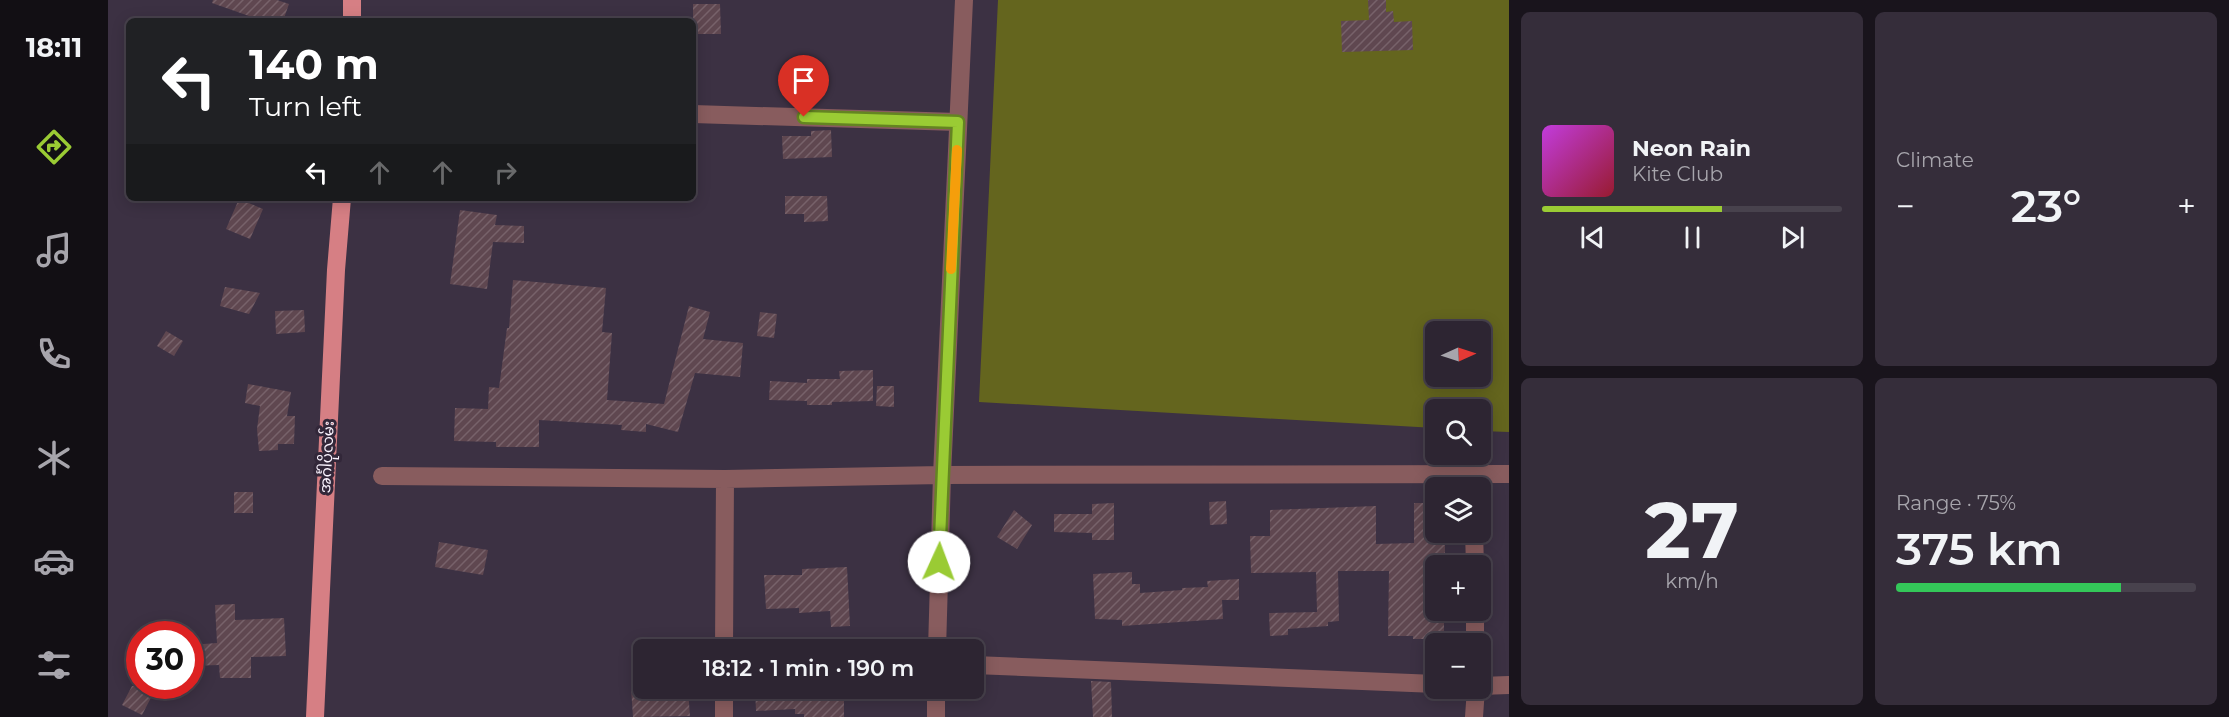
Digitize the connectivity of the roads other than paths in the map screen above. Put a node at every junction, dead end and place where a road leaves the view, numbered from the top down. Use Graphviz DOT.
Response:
graph roads {
  1 [pos="352,0"];
  2 [pos="964,0"];
  3 [pos="352,18"];
  4 [pos="696,114"];
  5 [pos="958,122"];
  6 [pos="342,201"];
  7 [pos="1509,474"];
  8 [pos="942,475"];
  9 [pos="382,476"];
  10 [pos="1491,478"];
  11 [pos="725,479"];
  12 [pos="1425,480"];
  13 [pos="724,639"];
  14 [pos="937,639"];
  15 [pos="984,665"];
  16 [pos="1425,684"];
  17 [pos="1509,685"];
  18 [pos="1491,686"];
  19 [pos="724,699"];
  20 [pos="936,699"];
  21 [pos="1475,699"];
  22 [pos="315,717"];
  23 [pos="724,717"];
  24 [pos="936,717"];
  25 [pos="1474,717"];
  1 -- 3 [label="main road"];
  2 -- 5 [label="street"];
  4 -- 5 [label="street"];
  5 -- 8 [label="street"];
  6 -- 22 [label="main road, အင်္ဂါပိုလမ်း"];
  7 -- 10 [label="street"];
  8 -- 11 [label="street"];
  8 -- 12 [label="street"];
  8 -- 14 [label="street"];
  9 -- 11 [label="street"];
  11 -- 13 [label="street"];
  15 -- 16 [label="street"];
  17 -- 18 [label="street"];
  19 -- 23 [label="street"];
  20 -- 24 [label="street"];
  21 -- 25 [label="street"];
}
